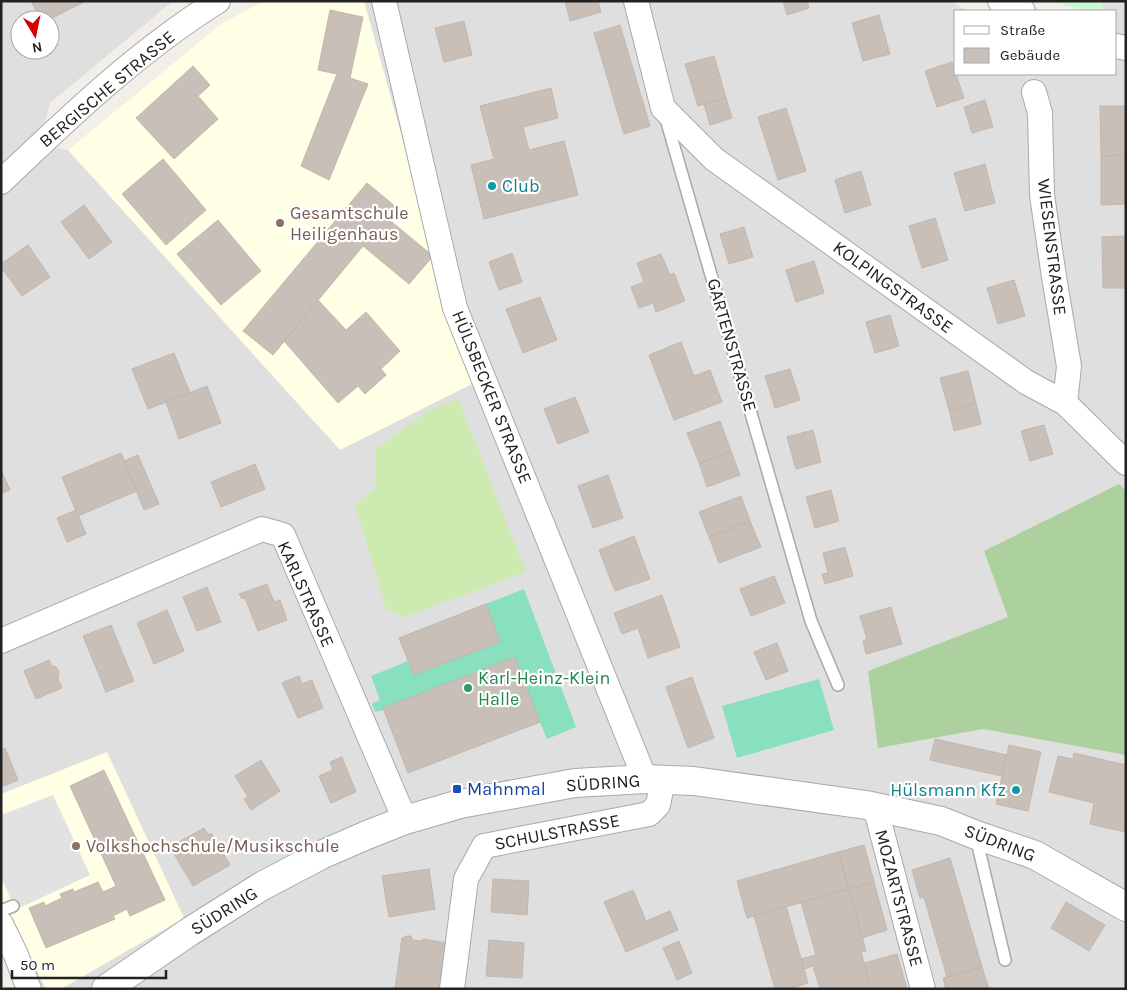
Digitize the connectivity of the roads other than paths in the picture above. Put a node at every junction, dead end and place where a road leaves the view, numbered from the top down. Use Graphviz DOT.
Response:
graph roads {
  1 [pos="218,1"];
  2 [pos="384,1"];
  3 [pos="636,1"];
  4 [pos="1000,1"];
  5 [pos="1021,10"];
  6 [pos="1034,92"];
  7 [pos="663,108"];
  8 [pos="1,182"];
  9 [pos="1065,403"];
  10 [pos="1126,463"];
  11 [pos="1,641"];
  12 [pos="838,685"];
  13 [pos="654,780"];
  14 [pos="875,806"];
  15 [pos="405,820"];
  16 [pos="976,835"];
  17 [pos="1126,907"];
  18 [pos="1,912"];
  19 [pos="7,915"];
  20 [pos="1005,960"];
  21 [pos="29,989"];
  22 [pos="106,989"];
  23 [pos="452,989"];
  24 [pos="923,989"];
  1 -- 8 [label="street, BERGISCHE STRASSE"];
  2 -- 13 [label="street, HÜLSBECKER STRASSE"];
  3 -- 7 [label="street, GARTENSTRASSE"];
  4 -- 5 [label="street"];
  6 -- 9 [label="street, WIESENSTRASSE"];
  7 -- 9 [label="street, KOLPINGSTRASSE"];
  7 -- 12 [label="lane, GARTENSTRASSE"];
  9 -- 10 [label="street, KOLPINGSTRASSE"];
  11 -- 15 [label="street, KARLSTRASSE"];
  13 -- 14 [label="street, SÜDRING"];
  13 -- 15 [label="street, SÜDRING"];
  13 -- 23 [label="street, SCHULSTRASSE"];
  14 -- 16 [label="street, SÜDRING"];
  14 -- 24 [label="street, MOZARTSTRASSE"];
  15 -- 22 [label="street, SÜDRING"];
  16 -- 17 [label="street, SÜDRING"];
  16 -- 20 [label="lane"];
  18 -- 19 [label="lane"];
  19 -- 21 [label="street"];
}
